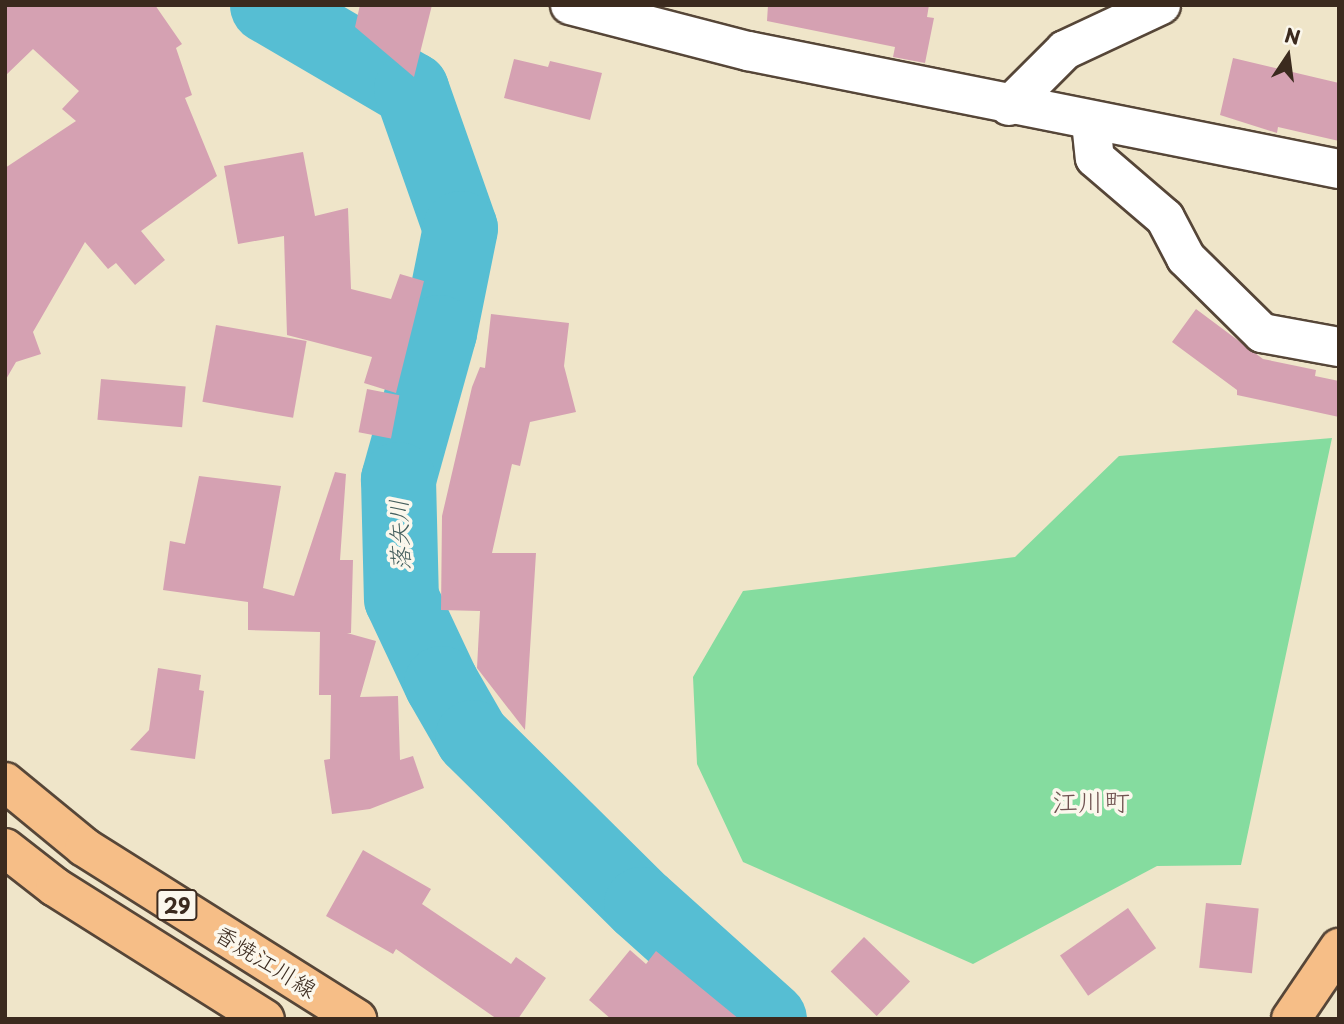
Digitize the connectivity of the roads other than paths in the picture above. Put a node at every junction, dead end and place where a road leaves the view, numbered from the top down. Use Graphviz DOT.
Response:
graph roads {
  1 [pos="570,5"];
  2 [pos="1161,5"];
  3 [pos="1009,106"];
  4 [pos="1091,122"];
  5 [pos="1339,169"];
  6 [pos="1339,347"];
  7 [pos="5,782"];
  8 [pos="5,848"];
  9 [pos="1339,948"];
  10 [pos="264,1019"];
  11 [pos="357,1019"];
  12 [pos="1291,1019"];
  1 -- 3 [label="street"];
  2 -- 3 [label="street"];
  3 -- 4 [label="street"];
  4 -- 5 [label="street"];
  4 -- 6 [label="street"];
  7 -- 11 [label="main road, 香焼江川線 / 29"];
  8 -- 10 [label="main road, 29"];
  9 -- 12 [label="main road"];
}
